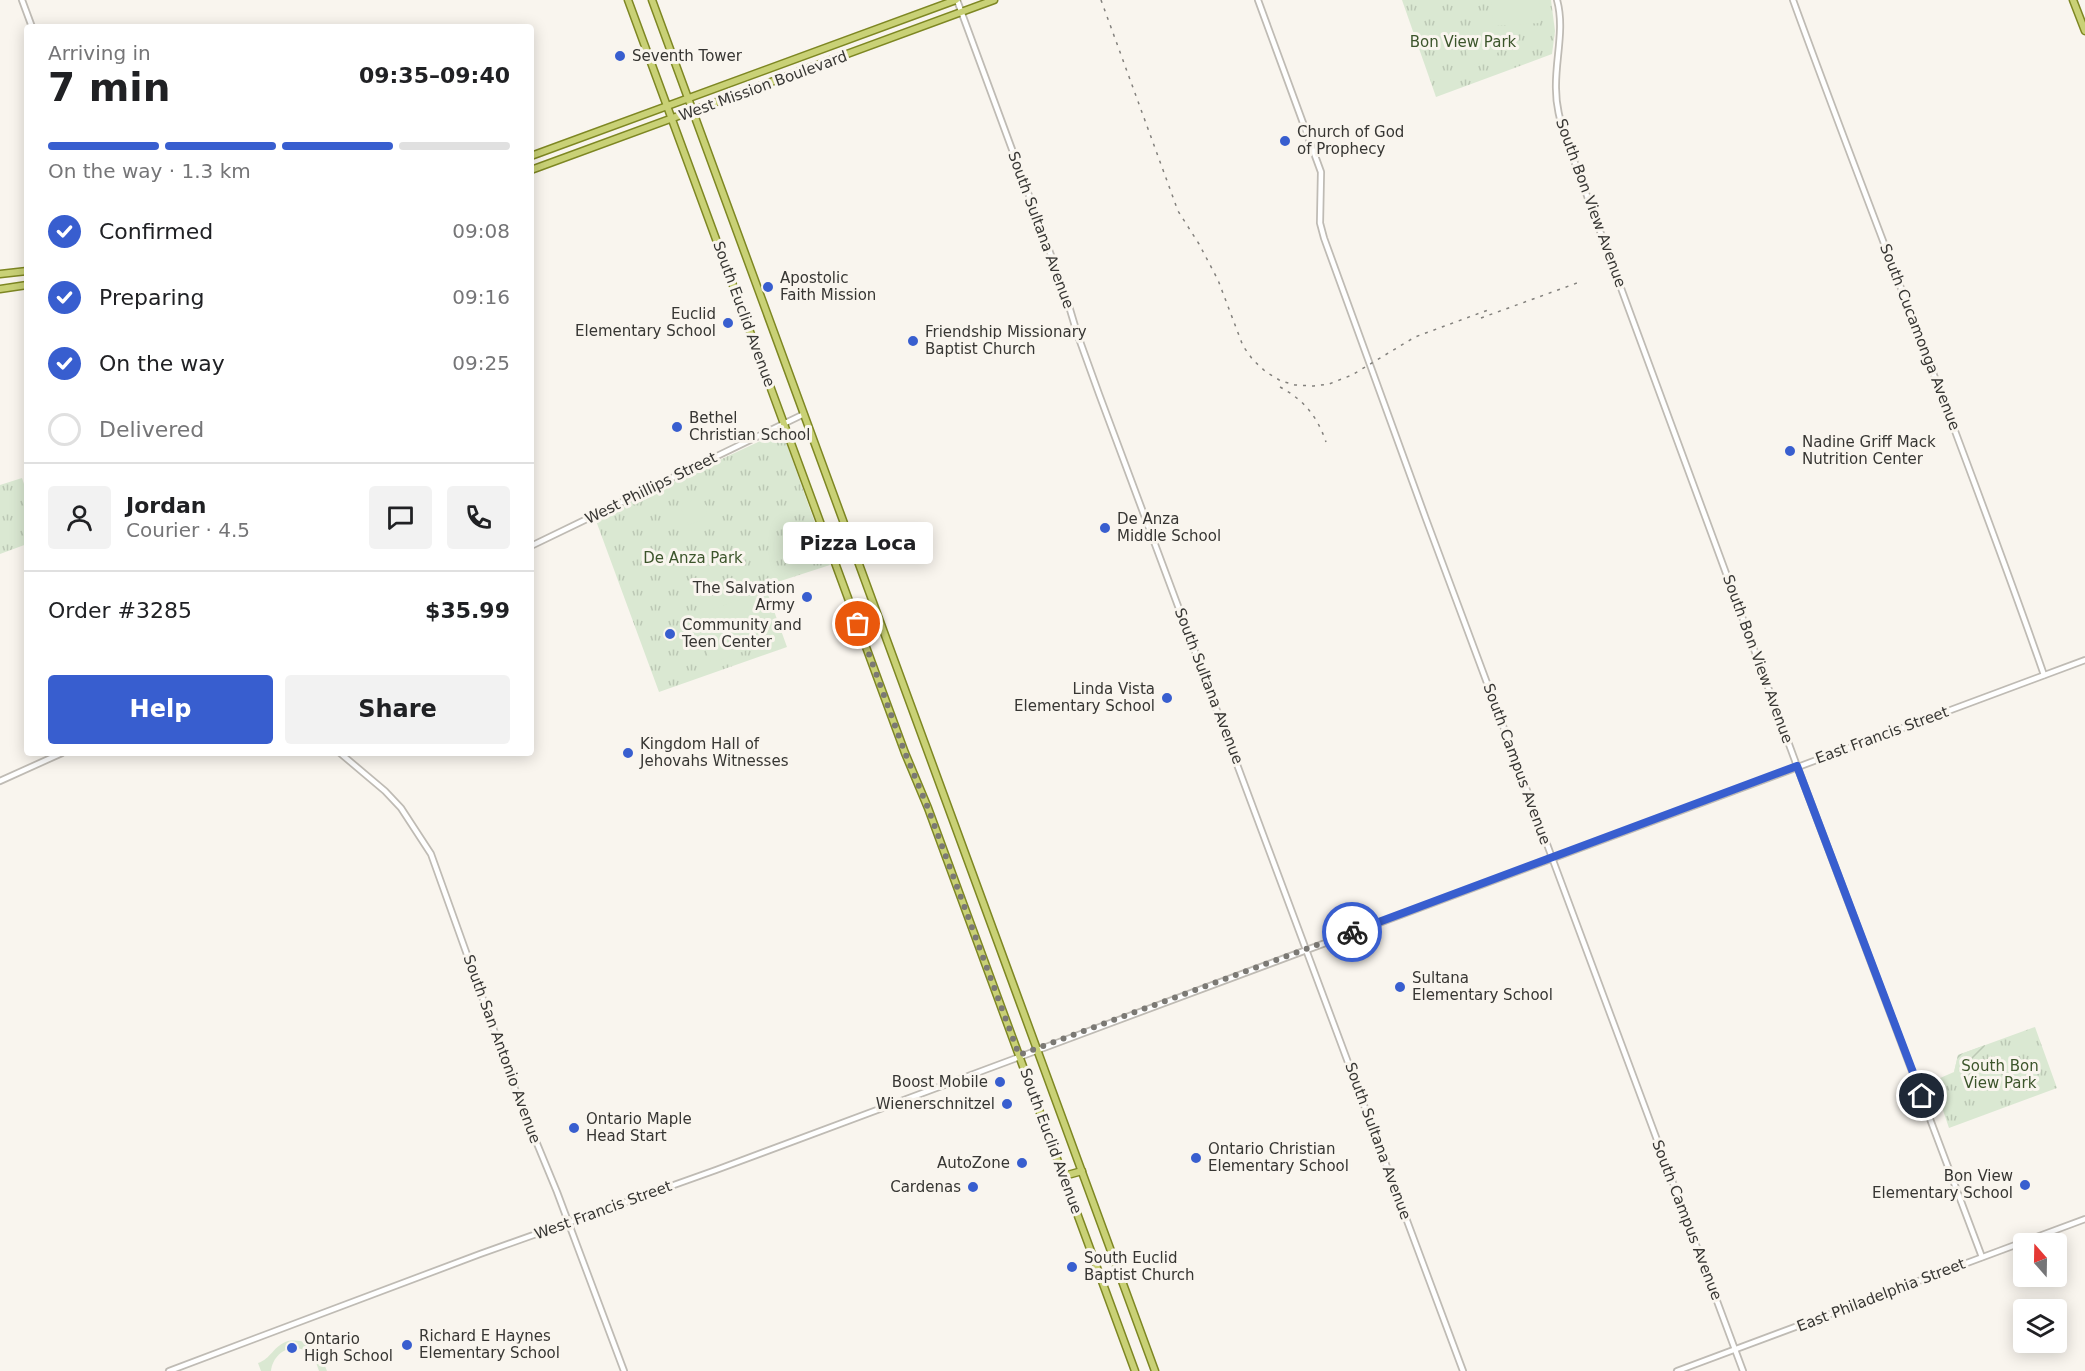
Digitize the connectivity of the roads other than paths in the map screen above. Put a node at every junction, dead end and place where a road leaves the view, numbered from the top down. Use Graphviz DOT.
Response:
graph roads {
  1 [pos="22,0"];
  2 [pos="628,0"];
  3 [pos="652,0"];
  4 [pos="956,0"];
  5 [pos="994,0"];
  6 [pos="1258,0"];
  7 [pos="1557,0"];
  8 [pos="1793,0"];
  9 [pos="2073,0"];
  10 [pos="961,12"];
  11 [pos="31,24"];
  12 [pos="2085,31"];
  13 [pos="688,99"];
  14 [pos="668,106"];
  15 [pos="692,111"];
  16 [pos="672,119"];
  17 [pos="534,155"];
  18 [pos="534,169"];
  19 [pos="24,271"];
  20 [pos="0,274"];
  21 [pos="24,285"];
  22 [pos="0,289"];
  23 [pos="804,414"];
  24 [pos="784,425"];
  25 [pos="534,545"];
  26 [pos="2085,660"];
  27 [pos="2044,675"];
  28 [pos="55,756"];
  29 [pos="344,756"];
  30 [pos="1797,766"];
  31 [pos="0,781"];
  32 [pos="1552,858"];
  33 [pos="1307,949"];
  34 [pos="1038,1048"];
  35 [pos="1019,1055"];
  36 [pos="1082,1171"];
  37 [pos="1064,1176"];
  38 [pos="2085,1219"];
  39 [pos="568,1222"];
  40 [pos="1982,1257"];
  41 [pos="1735,1350"];
  42 [pos="169,1371"];
  43 [pos="624,1371"];
  44 [pos="1135,1371"];
  45 [pos="1155,1371"];
  46 [pos="1463,1371"];
  47 [pos="1677,1371"];
  48 [pos="1743,1371"];
  1 -- 11 [label="street"];
  2 -- 14 [label="main road, South Euclid Avenue"];
  3 -- 13 [label="main road, South Euclid Avenue"];
  4 -- 10 [label="street, South Sultana Avenue"];
  4 -- 13 [label="main road, West Mission Boulevard"];
  5 -- 10 [label="main road, West Mission Boulevard"];
  6 -- 32 [label="street, South Campus Avenue"];
  7 -- 30 [label="street, South Bon View Avenue"];
  8 -- 27 [label="street, South Cucamonga Avenue"];
  9 -- 12 [label="main road"];
  10 -- 15 [label="main road, West Mission Boulevard"];
  10 -- 33 [label="street, South Sultana Avenue"];
  13 -- 14 [label="main road, West Mission Boulevard"];
  13 -- 15 [label="main road, South Euclid Avenue"];
  14 -- 16 [label="main road, South Euclid Avenue"];
  14 -- 17 [label="main road, West Mission Boulevard"];
  15 -- 16 [label="main road, West Mission Boulevard"];
  15 -- 23 [label="main road, South Euclid Avenue"];
  16 -- 18 [label="main road, West Mission Boulevard"];
  16 -- 24 [label="main road, South Euclid Avenue"];
  19 -- 20 [label="main road"];
  21 -- 22 [label="main road"];
  23 -- 24 [label="street, West Phillips Street"];
  23 -- 34 [label="main road, South Euclid Avenue"];
  24 -- 25 [label="street, West Phillips Street"];
  24 -- 35 [label="main road, South Euclid Avenue"];
  26 -- 27 [label="street, East Francis Street"];
  27 -- 30 [label="street, East Francis Street"];
  28 -- 31 [label="street"];
  29 -- 39 [label="street, South San Antonio Avenue"];
  30 -- 32 [label="street, East Francis Street"];
  30 -- 40 [label="street, South Bon View Avenue"];
  32 -- 33 [label="street, East Francis Street"];
  32 -- 41 [label="street, South Campus Avenue"];
  33 -- 34 [label="street, East Francis Street"];
  33 -- 46 [label="street, South Sultana Avenue"];
  34 -- 35 [label="street, West Francis Street"];
  34 -- 36 [label="main road, South Euclid Avenue"];
  35 -- 37 [label="main road, South Euclid Avenue"];
  35 -- 39 [label="street, West Francis Street"];
  36 -- 37 [label="main road"];
  36 -- 45 [label="main road, South Euclid Avenue"];
  37 -- 44 [label="main road, South Euclid Avenue"];
  38 -- 40 [label="street, East Philadelphia Street"];
  39 -- 42 [label="street, West Francis Street"];
  39 -- 43 [label="street, South San Antonio Avenue"];
  40 -- 41 [label="street, East Philadelphia Street"];
  41 -- 47 [label="street, East Philadelphia Street"];
  41 -- 48 [label="street, South Campus Avenue"];
}
